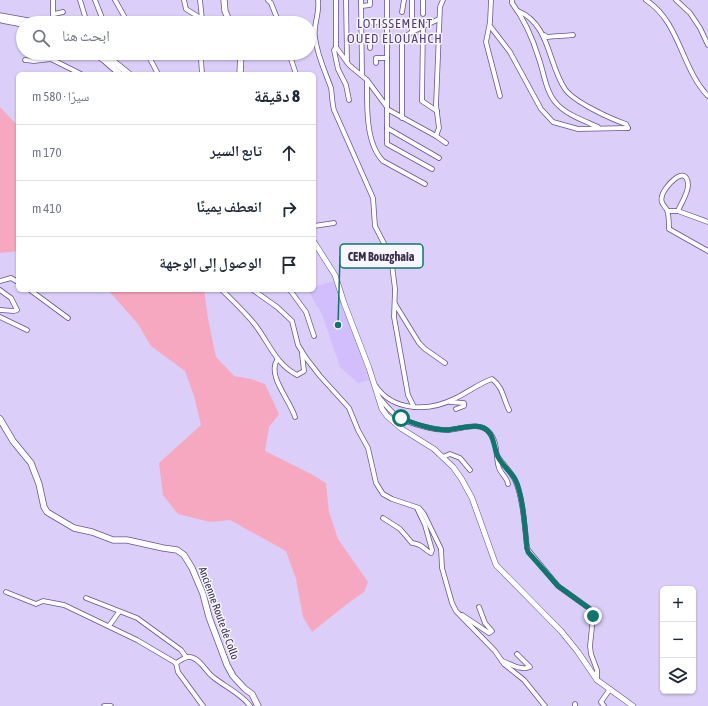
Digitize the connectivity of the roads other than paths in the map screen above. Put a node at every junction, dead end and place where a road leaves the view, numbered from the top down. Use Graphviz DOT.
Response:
graph roads {
  1 [pos="54,0"];
  2 [pos="80,0"];
  3 [pos="95,0"];
  4 [pos="115,0"];
  5 [pos="184,0"];
  6 [pos="200,0"];
  7 [pos="224,0"];
  8 [pos="268,0"];
  9 [pos="318,0"];
  10 [pos="336,0"];
  11 [pos="346,0"];
  12 [pos="362,0"];
  13 [pos="370,0"];
  14 [pos="387,0"];
  15 [pos="404,0"];
  16 [pos="412,0"];
  17 [pos="423,0"];
  18 [pos="439,0"];
  19 [pos="443,0"];
  20 [pos="491,0"];
  21 [pos="512,0"];
  22 [pos="646,0"];
  23 [pos="676,0"];
  24 [pos="362,6"];
  25 [pos="440,7"];
  26 [pos="518,11"];
  27 [pos="63,12"];
  28 [pos="402,12"];
  29 [pos="54,14"];
  30 [pos="423,14"];
  31 [pos="0,16"];
  32 [pos="85,16"];
  33 [pos="101,16"];
  34 [pos="124,16"];
  35 [pos="196,16"];
  36 [pos="202,16"];
  37 [pos="227,16"];
  38 [pos="276,16"];
  39 [pos="16,18"];
  40 [pos="0,19"];
  41 [pos="439,19"];
  42 [pos="16,22"];
  43 [pos="386,22"];
  44 [pos="362,23"];
  45 [pos="316,25"];
  46 [pos="423,26"];
  47 [pos="490,26"];
  48 [pos="412,32"];
  49 [pos="544,35"];
  50 [pos="573,35"];
  51 [pos="316,42"];
  52 [pos="362,42"];
  53 [pos="708,45"];
  54 [pos="336,47"];
  55 [pos="370,48"];
  56 [pos="387,58"];
  57 [pos="25,60"];
  58 [pos="42,60"];
  59 [pos="53,60"];
  60 [pos="104,60"];
  61 [pos="112,60"];
  62 [pos="151,60"];
  63 [pos="202,60"];
  64 [pos="240,60"];
  65 [pos="291,60"];
  66 [pos="347,62"];
  67 [pos="376,63"];
  68 [pos="77,72"];
  69 [pos="118,72"];
  70 [pos="127,72"];
  71 [pos="157,72"];
  72 [pos="202,72"];
  73 [pos="240,72"];
  74 [pos="295,72"];
  75 [pos="362,75"];
  76 [pos="367,80"];
  77 [pos="500,96"];
  78 [pos="708,96"];
  79 [pos="349,100"];
  80 [pos="387,108"];
  81 [pos="437,111"];
  82 [pos="402,118"];
  83 [pos="387,128"];
  84 [pos="598,128"];
  85 [pos="436,136"];
  86 [pos="446,143"];
  87 [pos="438,158"];
  88 [pos="432,169"];
  89 [pos="426,184"];
  90 [pos="668,211"];
  91 [pos="678,211"];
  92 [pos="708,222"];
  93 [pos="334,223"];
  94 [pos="316,226"];
  95 [pos="316,247"];
  96 [pos="708,251"];
  97 [pos="0,281"];
  98 [pos="16,281"];
  99 [pos="0,290"];
  100 [pos="33,292"];
  101 [pos="224,292"];
  102 [pos="256,292"];
  103 [pos="291,292"];
  104 [pos="395,303"];
  105 [pos="0,310"];
  106 [pos="0,317"];
  107 [pos="68,318"];
  108 [pos="27,330"];
  109 [pos="314,336"];
  110 [pos="302,351"];
  111 [pos="277,360"];
  112 [pos="444,363"];
  113 [pos="373,381"];
  114 [pos="377,394"];
  115 [pos="446,402"];
  116 [pos="414,407"];
  117 [pos="456,409"];
  118 [pos="509,410"];
  119 [pos="295,417"];
  120 [pos="0,419"];
  121 [pos="497,455"];
  122 [pos="443,457"];
  123 [pos="470,470"];
  124 [pos="508,484"];
  125 [pos="417,508"];
  126 [pos="383,518"];
  127 [pos="6,592"];
  128 [pos="86,598"];
  129 [pos="479,607"];
  130 [pos="456,610"];
  131 [pos="119,612"];
  132 [pos="109,626"];
  133 [pos="517,654"];
  134 [pos="186,657"];
  135 [pos="502,661"];
  136 [pos="176,663"];
  137 [pos="597,680"];
  138 [pos="610,689"];
  139 [pos="104,706"];
  140 [pos="111,706"];
  141 [pos="203,706"];
  142 [pos="250,706"];
  143 [pos="258,706"];
  144 [pos="545,706"];
  145 [pos="604,706"];
  146 [pos="633,706"];
  1 -- 29 [label="street"];
  2 -- 32 [label="street"];
  3 -- 33 [label="street"];
  4 -- 34 [label="street"];
  5 -- 35 [label="street"];
  6 -- 36 [label="street"];
  7 -- 37 [label="main road"];
  8 -- 38 [label="street"];
  9 -- 45 [label="street"];
  10 -- 54 [label="street"];
  11 -- 66 [label="street"];
  12 -- 24 [label="street"];
  13 -- 24 [label="street"];
  14 -- 43 [label="street"];
  15 -- 28 [label="street"];
  16 -- 48 [label="street"];
  17 -- 30 [label="street"];
  18 -- 25 [label="street"];
  19 -- 25 [label="street"];
  20 -- 47 [label="street"];
  21 -- 26 [label="street"];
  22 -- 78 [label="street"];
  23 -- 53 [label="street"];
  24 -- 44 [label="street"];
  25 -- 41 [label="street"];
  26 -- 49 [label="street"];
  26 -- 84 [label="street"];
  27 -- 29 [label="street"];
  31 -- 39 [label="main road"];
  40 -- 42 [label="main road"];
  41 -- 46 [label="street"];
  41 -- 81 [label="street"];
  43 -- 44 [label="street"];
  43 -- 56 [label="street"];
  44 -- 52 [label="street"];
  46 -- 48 [label="street"];
  46 -- 81 [label="street"];
  47 -- 77 [label="street"];
  47 -- 84 [label="street"];
  48 -- 82 [label="street"];
  49 -- 50 [label="street"];
  49 -- 84 [label="street"];
  51 -- 104 [label="street"];
  52 -- 55 [label="street"];
  52 -- 75 [label="street"];
  54 -- 66 [label="street"];
  54 -- 79 [label="street"];
  56 -- 67 [label="street"];
  56 -- 80 [label="street"];
  57 -- 58 [label="street"];
  59 -- 68 [label="street"];
  60 -- 69 [label="main road"];
  61 -- 70 [label="main road"];
  62 -- 71 [label="street"];
  63 -- 72 [label="street"];
  64 -- 73 [label="main road"];
  65 -- 74 [label="street"];
  66 -- 75 [label="street"];
  75 -- 76 [label="street"];
  76 -- 80 [label="street"];
  76 -- 89 [label="street"];
  80 -- 82 [label="street"];
  80 -- 83 [label="street"];
  81 -- 85 [label="street"];
  82 -- 85 [label="street"];
  83 -- 87 [label="street"];
  83 -- 88 [label="street"];
  85 -- 86 [label="street"];
  90 -- 91 [label="street"];
  90 -- 91 [label="street"];
  90 -- 96 [label="street"];
  91 -- 92 [label="street"];
  93 -- 94 [label="street"];
  95 -- 113 [label="street"];
  97 -- 98 [label="street"];
  99 -- 105 [label="street"];
  100 -- 107 [label="street"];
  101 -- 111 [label="street"];
  102 -- 110 [label="street"];
  103 -- 109 [label="street"];
  104 -- 112 [label="street"];
  104 -- 116 [label="street"];
  106 -- 108 [label="street"];
  110 -- 111 [label="street"];
  110 -- 125 [label="street"];
  111 -- 119 [label="street"];
  113 -- 114 [label="street"];
  113 -- 116 [label="street"];
  114 -- 121 [label="street"];
  114 -- 122 [label="street"];
  115 -- 116 [label="street"];
  115 -- 117 [label="street"];
  115 -- 118 [label="street"];
  120 -- 143 [label="main road, Ancienne Route de Collo"];
  121 -- 124 [label="street"];
  121 -- 137 [label="street"];
  122 -- 123 [label="street"];
  122 -- 137 [label="street"];
  125 -- 126 [label="street"];
  125 -- 130 [label="street"];
  127 -- 132 [label="street"];
  128 -- 131 [label="street"];
  129 -- 130 [label="street"];
  130 -- 135 [label="street"];
  131 -- 132 [label="street"];
  131 -- 134 [label="street"];
  132 -- 136 [label="street"];
  133 -- 135 [label="street"];
  134 -- 136 [label="street"];
  134 -- 142 [label="street"];
  135 -- 144 [label="street"];
  136 -- 141 [label="street"];
  137 -- 138 [label="street"];
  138 -- 145 [label="street"];
  138 -- 146 [label="street"];
  139 -- 140 [label="street"];
}
